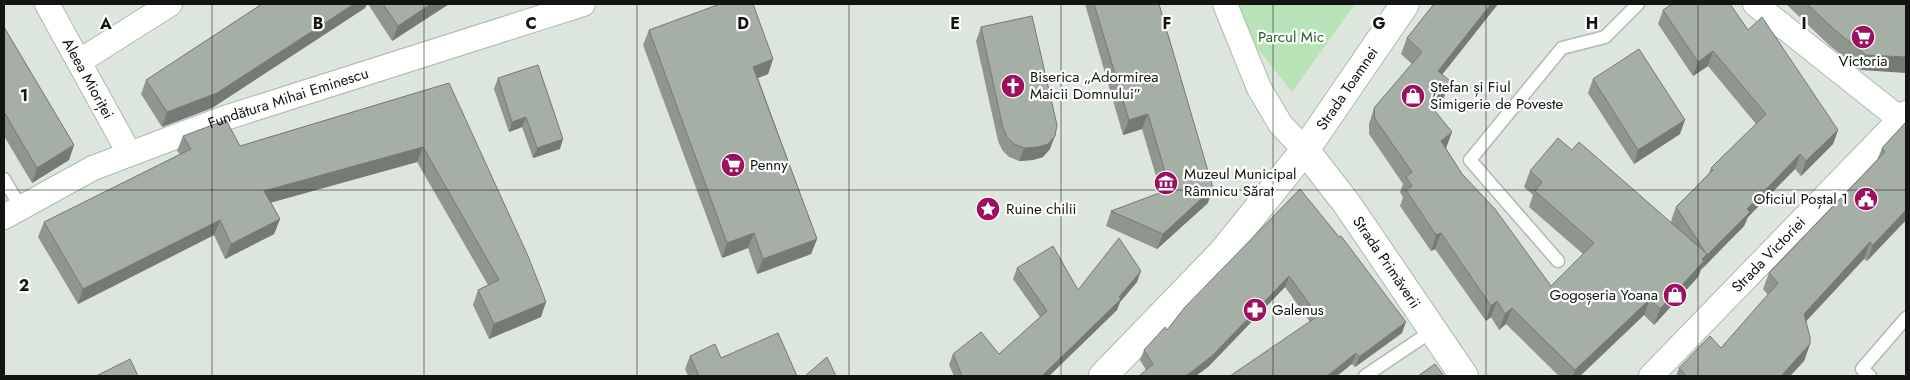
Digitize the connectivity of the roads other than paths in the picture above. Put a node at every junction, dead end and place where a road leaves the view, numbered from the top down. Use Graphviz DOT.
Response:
graph roads {
  1 [pos="47,4"];
  2 [pos="170,4"];
  3 [pos="583,4"];
  4 [pos="1224,4"];
  5 [pos="1405,4"];
  6 [pos="1638,4"];
  7 [pos="1755,4"];
  8 [pos="80,61"];
  9 [pos="1903,116"];
  10 [pos="1305,150"];
  11 [pos="129,153"];
  12 [pos="4,178"];
  13 [pos="12,213"];
  14 [pos="1558,261"];
  15 [pos="1906,318"];
  16 [pos="1432,331"];
  17 [pos="1103,376"];
  18 [pos="1365,376"];
  19 [pos="1464,376"];
  20 [pos="1651,376"];
  21 [pos="1870,376"];
  1 -- 8 [label="street, Aleea Mioriței"];
  2 -- 8 [label="street"];
  3 -- 11 [label="street, Fundătura Mihai Eminescu"];
  4 -- 10 [label="street"];
  5 -- 10 [label="street, Strada Toamnei"];
  6 -- 14 [label="lane"];
  7 -- 9 [label="street"];
  8 -- 11 [label="street, Aleea Mioriței"];
  9 -- 20 [label="street, Strada Victoriei"];
  10 -- 16 [label="street, Strada Primăverii"];
  10 -- 17 [label="street, Strada Toamnei"];
  11 -- 13 [label="street, Fundătura Mihai Eminescu"];
  12 -- 13 [label="lane"];
  15 -- 21 [label="lane"];
  16 -- 18 [label="lane"];
  16 -- 19 [label="street, Strada Primăverii"];
}
